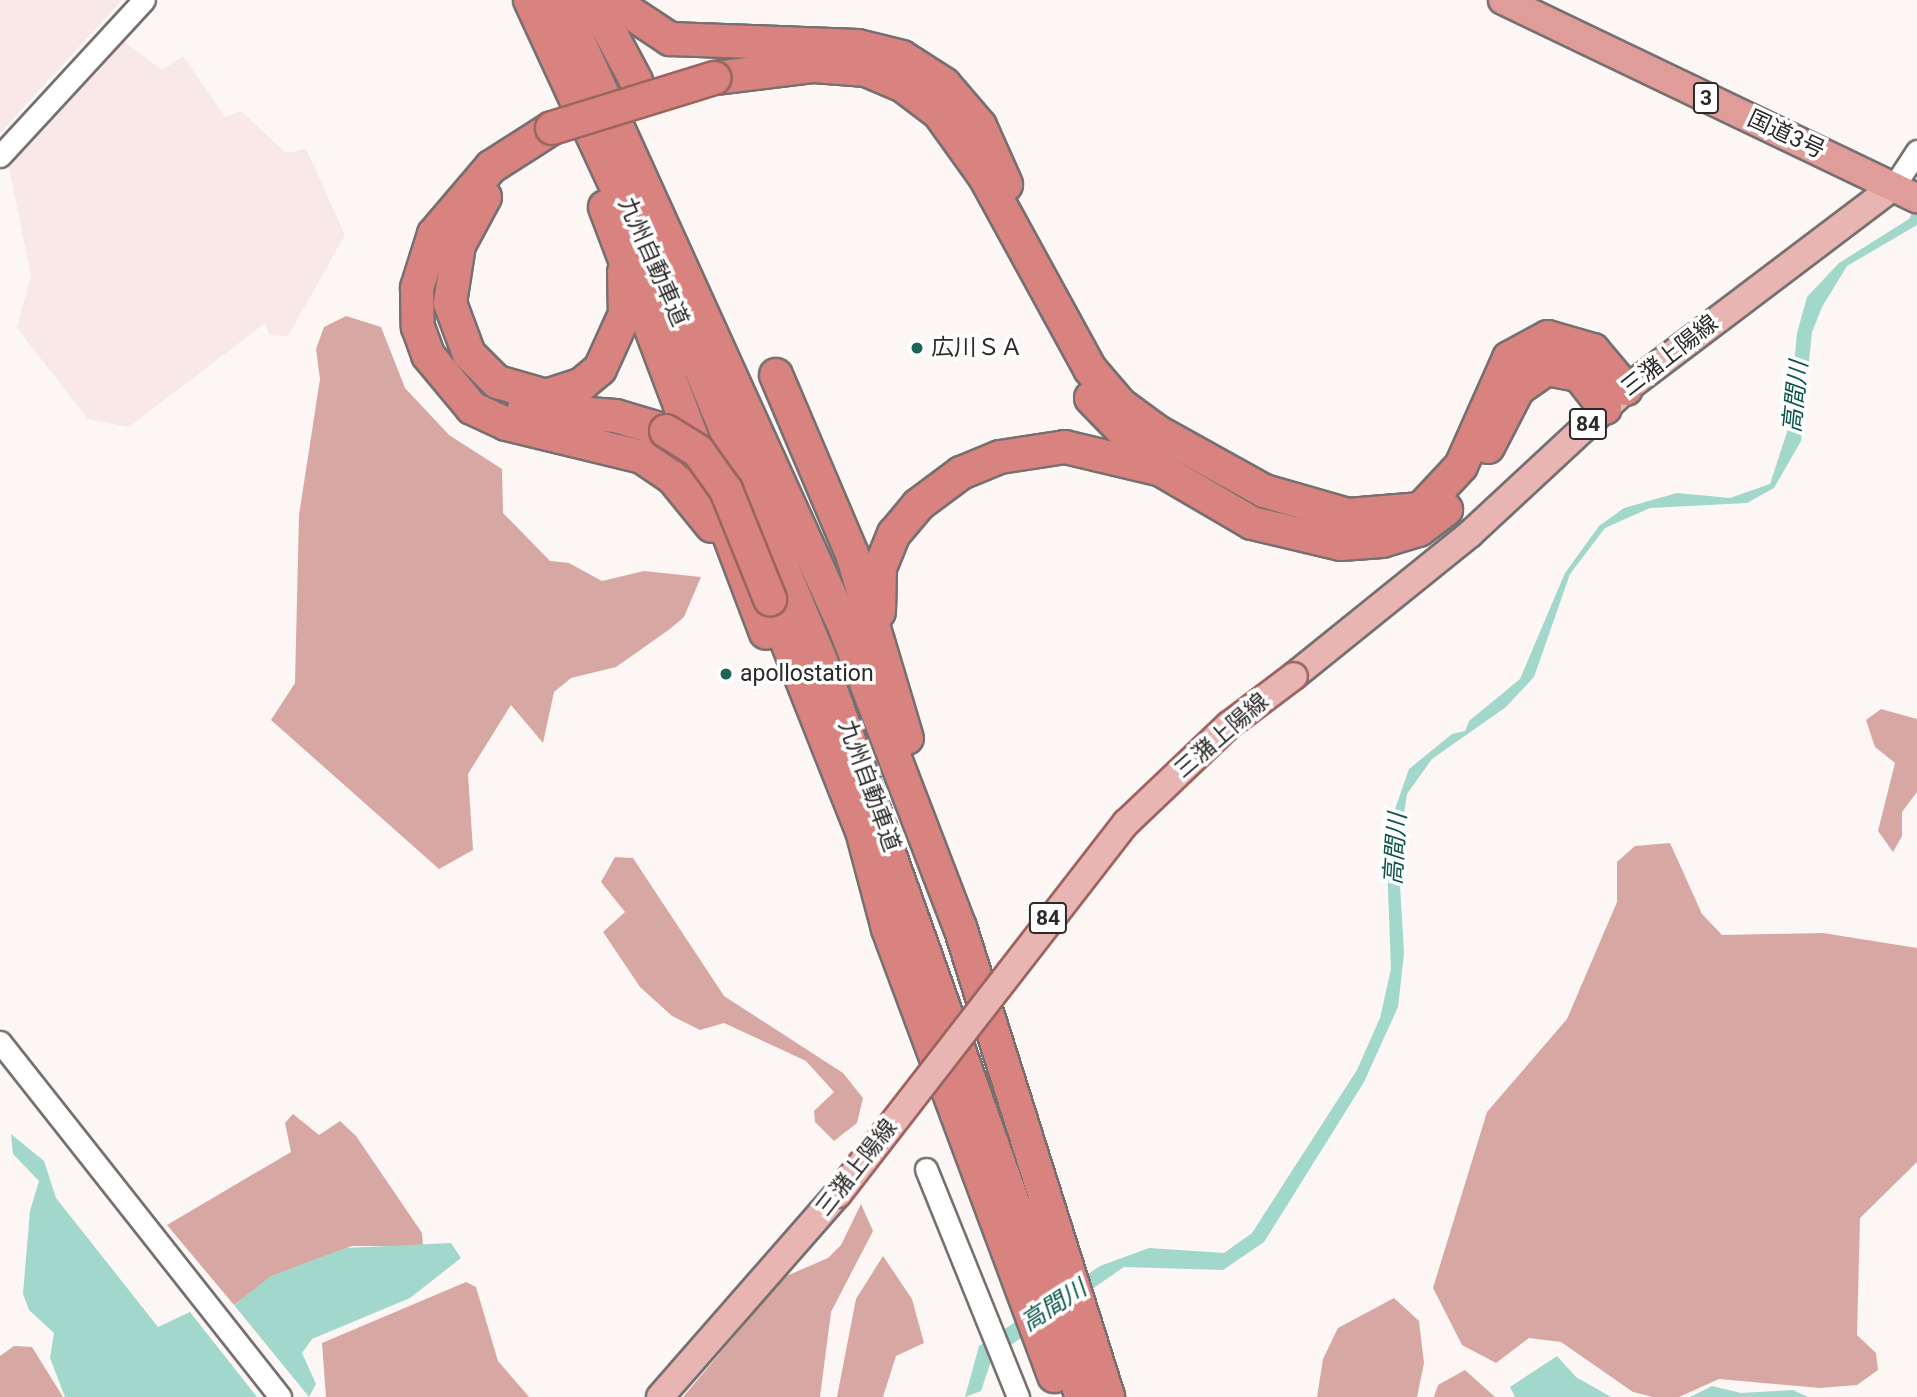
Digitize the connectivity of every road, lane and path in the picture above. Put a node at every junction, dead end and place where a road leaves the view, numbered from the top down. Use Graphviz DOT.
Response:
graph roads {
  1 [pos="144,0"];
  2 [pos="516,0"];
  3 [pos="530,0"];
  4 [pos="560,0"];
  5 [pos="593,0"];
  6 [pos="611,0"];
  7 [pos="1503,0"];
  8 [pos="636,81"];
  9 [pos="715,86"];
  10 [pos="555,136"];
  11 [pos="1917,151"];
  12 [pos="0,156"];
  13 [pos="1907,193"];
  14 [pos="456,209"];
  15 [pos="619,238"];
  16 [pos="1018,243"];
  17 [pos="776,375"];
  18 [pos="1616,399"];
  19 [pos="1161,470"];
  20 [pos="738,568"];
  21 [pos="882,650"];
  22 [pos="793,695"];
  23 [pos="960,927"];
  24 [pos="0,1042"];
  25 [pos="926,1169"];
  26 [pos="280,1397"];
  27 [pos="660,1397"];
  28 [pos="1018,1397"];
  29 [pos="1062,1397"];
  30 [pos="1082,1397"];
  31 [pos="1108,1397"];
  1 -- 12 [label="street"];
  2 -- 15 [label="highway"];
  3 -- 30 [label="highway, 九州自動車道"];
  4 -- 23 [label="highway, 九州自動車道"];
  5 -- 8 [label="highway"];
  6 -- 16 [label="highway"];
  7 -- 13 [label="highway, 国道3号 / 3"];
  9 -- 10 [label="highway"];
  9 -- 16 [label="highway"];
  9 -- 19 [label="highway"];
  10 -- 14 [label="highway"];
  10 -- 15 [label="highway"];
  11 -- 13 [label="street"];
  13 -- 18 [label="main road, 三潴上陽線 / 84"];
  14 -- 20 [label="highway"];
  14 -- 29 [label="highway, bridge"];
  15 -- 20 [label="highway"];
  16 -- 18 [label="highway"];
  17 -- 21 [label="highway"];
  18 -- 19 [label="highway"];
  18 -- 27 [label="main road, 三潴上陽線 / 84, bridge"];
  19 -- 21 [label="highway"];
  20 -- 22 [label="highway"];
  21 -- 23 [label="highway"];
  23 -- 31 [label="highway, 九州自動車道"];
  24 -- 26 [label="street"];
  25 -- 28 [label="street"];
}
